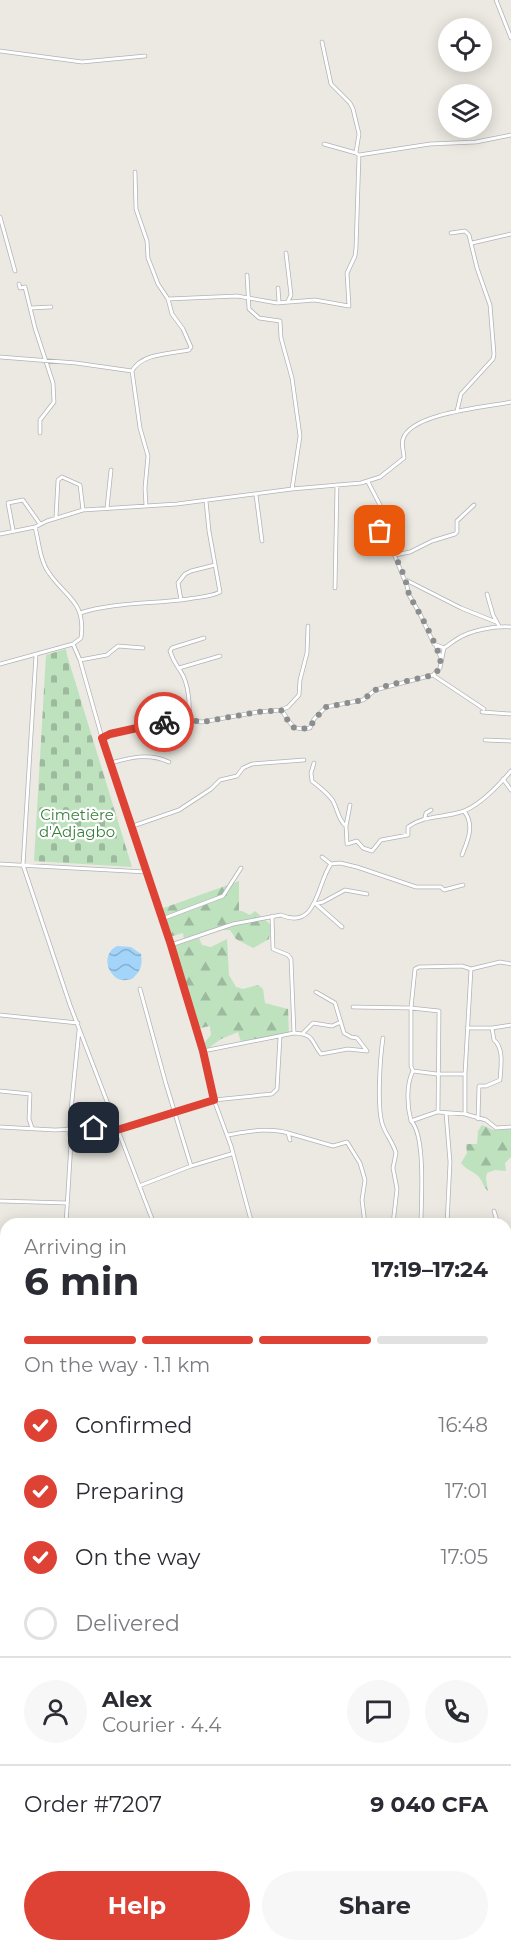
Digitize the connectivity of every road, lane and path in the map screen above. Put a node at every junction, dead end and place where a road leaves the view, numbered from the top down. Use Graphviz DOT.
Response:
graph roads {
  1 [pos="496,0"];
  2 [pos="511,38"];
  3 [pos="322,42"];
  4 [pos="0,51"];
  5 [pos="145,56"];
  6 [pos="511,135"];
  7 [pos="324,144"];
  8 [pos="357,154"];
  9 [pos="135,172"];
  10 [pos="0,217"];
  11 [pos="451,233"];
  12 [pos="511,234"];
  13 [pos="471,243"];
  14 [pos="286,253"];
  15 [pos="15,271"];
  16 [pos="247,274"];
  17 [pos="19,284"];
  18 [pos="278,288"];
  19 [pos="168,299"];
  20 [pos="248,299"];
  21 [pos="279,302"];
  22 [pos="288,302"];
  23 [pos="51,307"];
  24 [pos="31,308"];
  25 [pos="0,357"];
  26 [pos="47,362"];
  27 [pos="132,371"];
  28 [pos="511,402"];
  29 [pos="457,411"];
  30 [pos="40,433"];
  31 [pos="111,470"];
  32 [pos="368,482"];
  33 [pos="337,485"];
  34 [pos="292,489"];
  35 [pos="256,494"];
  36 [pos="206,501"];
  37 [pos="474,504"];
  38 [pos="146,506"];
  39 [pos="107,508"];
  40 [pos="83,510"];
  41 [pos="56,518"];
  42 [pos="39,524"];
  43 [pos="34,527"];
  44 [pos="13,531"];
  45 [pos="0,534"];
  46 [pos="262,540"];
  47 [pos="395,555"];
  48 [pos="215,565"];
  49 [pos="405,579"];
  50 [pos="334,588"];
  51 [pos="487,594"];
  52 [pos="181,600"];
  53 [pos="80,613"];
  54 [pos="496,622"];
  55 [pos="308,626"];
  56 [pos="499,626"];
  57 [pos="511,627"];
  58 [pos="204,638"];
  59 [pos="73,644"];
  60 [pos="436,646"];
  61 [pos="143,648"];
  62 [pos="444,648"];
  63 [pos="36,656"];
  64 [pos="219,656"];
  65 [pos="441,659"];
  66 [pos="80,660"];
  67 [pos="0,664"];
  68 [pos="178,668"];
  69 [pos="433,675"];
  70 [pos="281,710"];
  71 [pos="511,714"];
  72 [pos="189,720"];
  73 [pos="102,738"];
  74 [pos="484,740"];
  75 [pos="511,741"];
  76 [pos="304,760"];
  77 [pos="169,762"];
  78 [pos="111,763"];
  79 [pos="314,763"];
  80 [pos="511,771"];
  81 [pos="504,779"];
  82 [pos="511,790"];
  83 [pos="350,805"];
  84 [pos="431,810"];
  85 [pos="464,811"];
  86 [pos="425,817"];
  87 [pos="133,826"];
  88 [pos="346,826"];
  89 [pos="462,855"];
  90 [pos="322,857"];
  91 [pos="0,864"];
  92 [pos="331,864"];
  93 [pos="23,865"];
  94 [pos="241,868"];
  95 [pos="146,872"];
  96 [pos="463,885"];
  97 [pos="367,894"];
  98 [pos="316,904"];
  99 [pos="272,916"];
  100 [pos="162,919"];
  101 [pos="342,927"];
  102 [pos="171,945"];
  103 [pos="511,964"];
  104 [pos="471,969"];
  105 [pos="140,989"];
  106 [pos="316,992"];
  107 [pos="353,1008"];
  108 [pos="411,1008"];
  109 [pos="0,1015"];
  110 [pos="341,1022"];
  111 [pos="78,1023"];
  112 [pos="511,1025"];
  113 [pos="467,1028"];
  114 [pos="492,1028"];
  115 [pos="79,1029"];
  116 [pos="294,1033"];
  117 [pos="302,1034"];
  118 [pos="280,1037"];
  119 [pos="383,1038"];
  120 [pos="203,1051"];
  121 [pos="413,1071"];
  122 [pos="437,1074"];
  123 [pos="465,1074"];
  124 [pos="0,1091"];
  125 [pos="214,1100"];
  126 [pos="174,1111"];
  127 [pos="438,1112"];
  128 [pos="446,1113"];
  129 [pos="465,1114"];
  130 [pos="478,1119"];
  131 [pos="411,1121"];
  132 [pos="0,1127"];
  133 [pos="511,1127"];
  134 [pos="32,1128"];
  135 [pos="69,1130"];
  136 [pos="117,1130"];
  137 [pos="288,1132"];
  138 [pos="226,1136"];
  139 [pos="290,1140"];
  140 [pos="231,1154"];
  141 [pos="191,1166"];
  142 [pos="139,1186"];
  143 [pos="0,1201"];
  144 [pos="67,1203"];
  145 [pos="494,1211"];
  146 [pos="66,1218"];
  147 [pos="152,1218"];
  148 [pos="250,1218"];
  149 [pos="364,1218"];
  150 [pos="394,1218"];
  151 [pos="421,1218"];
  152 [pos="447,1218"];
  153 [pos="496,1218"];
  1 -- 2 [label="street"];
  3 -- 8 [label="street"];
  4 -- 5 [label="street"];
  6 -- 8 [label="street"];
  7 -- 8 [label="street"];
  8 -- 22 [label="street"];
  9 -- 19 [label="street"];
  10 -- 15 [label="street"];
  11 -- 13 [label="street"];
  12 -- 13 [label="street"];
  13 -- 29 [label="street"];
  14 -- 22 [label="street"];
  16 -- 20 [label="street"];
  17 -- 24 [label="street"];
  18 -- 21 [label="street"];
  19 -- 20 [label="street"];
  19 -- 27 [label="street"];
  20 -- 21 [label="street"];
  20 -- 34 [label="street"];
  21 -- 22 [label="street"];
  23 -- 24 [label="street"];
  24 -- 26 [label="street"];
  25 -- 26 [label="street"];
  26 -- 27 [label="street"];
  26 -- 30 [label="street"];
  27 -- 38 [label="street"];
  28 -- 29 [label="street"];
  29 -- 32 [label="street"];
  31 -- 39 [label="street"];
  32 -- 33 [label="street"];
  32 -- 47 [label="street"];
  33 -- 34 [label="street"];
  33 -- 50 [label="street"];
  34 -- 35 [label="street"];
  35 -- 36 [label="street"];
  35 -- 46 [label="street"];
  36 -- 38 [label="street"];
  36 -- 48 [label="street"];
  37 -- 47 [label="street"];
  38 -- 39 [label="street"];
  39 -- 40 [label="street"];
  40 -- 41 [label="street"];
  40 -- 41 [label="street"];
  41 -- 42 [label="street"];
  42 -- 43 [label="street"];
  42 -- 44 [label="street"];
  43 -- 44 [label="street"];
  43 -- 53 [label="street"];
  44 -- 45 [label="street"];
  47 -- 49 [label="street"];
  48 -- 52 [label="street"];
  48 -- 52 [label="street"];
  49 -- 54 [label="street"];
  49 -- 60 [label="street"];
  51 -- 54 [label="street"];
  52 -- 53 [label="street"];
  53 -- 59 [label="street"];
  54 -- 56 [label="street"];
  55 -- 70 [label="street"];
  56 -- 57 [label="street"];
  56 -- 62 [label="street"];
  58 -- 68 [label="street"];
  59 -- 63 [label="street"];
  59 -- 66 [label="street"];
  60 -- 62 [label="street"];
  60 -- 65 [label="street"];
  61 -- 66 [label="street"];
  62 -- 65 [label="street"];
  63 -- 67 [label="street"];
  63 -- 93 [label="street"];
  64 -- 68 [label="street"];
  65 -- 69 [label="street"];
  66 -- 73 [label="street"];
  68 -- 72 [label="street"];
  69 -- 70 [label="street"];
  69 -- 71 [label="street"];
  70 -- 72 [label="street"];
  72 -- 73 [label="street"];
  73 -- 78 [label="street"];
  74 -- 75 [label="street"];
  76 -- 87 [label="street"];
  77 -- 78 [label="street"];
  78 -- 87 [label="street"];
  79 -- 88 [label="street"];
  80 -- 81 [label="street"];
  81 -- 82 [label="street"];
  81 -- 85 [label="street"];
  83 -- 88 [label="street"];
  84 -- 86 [label="street"];
  85 -- 86 [label="street"];
  85 -- 89 [label="street"];
  86 -- 88 [label="street"];
  87 -- 95 [label="street"];
  90 -- 92 [label="street"];
  91 -- 93 [label="street"];
  92 -- 96 [label="street"];
  92 -- 98 [label="street"];
  93 -- 95 [label="street"];
  93 -- 111 [label="street"];
  94 -- 100 [label="street"];
  95 -- 100 [label="street"];
  97 -- 98 [label="street"];
  98 -- 99 [label="street"];
  98 -- 101 [label="street"];
  99 -- 102 [label="street"];
  99 -- 116 [label="street"];
  100 -- 102 [label="street"];
  102 -- 120 [label="street"];
  103 -- 104 [label="street"];
  104 -- 108 [label="street"];
  104 -- 113 [label="street"];
  105 -- 126 [label="street"];
  106 -- 110 [label="street"];
  107 -- 108 [label="street"];
  108 -- 121 [label="street"];
  108 -- 122 [label="street"];
  109 -- 111 [label="street"];
  110 -- 117 [label="street"];
  110 -- 117 [label="street"];
  111 -- 115 [label="street"];
  112 -- 114 [label="street"];
  113 -- 114 [label="street"];
  113 -- 123 [label="street"];
  114 -- 130 [label="street"];
  115 -- 135 [label="street"];
  115 -- 136 [label="street"];
  116 -- 117 [label="street"];
  116 -- 118 [label="street"];
  118 -- 120 [label="street"];
  118 -- 125 [label="street"];
  119 -- 150 [label="street"];
  120 -- 125 [label="street"];
  121 -- 122 [label="street"];
  121 -- 131 [label="street"];
  122 -- 123 [label="street"];
  122 -- 127 [label="street"];
  123 -- 129 [label="street"];
  124 -- 134 [label="street"];
  125 -- 126 [label="street"];
  125 -- 138 [label="street"];
  126 -- 136 [label="street"];
  126 -- 141 [label="street"];
  127 -- 128 [label="street"];
  127 -- 131 [label="street"];
  128 -- 129 [label="street"];
  128 -- 152 [label="street"];
  129 -- 130 [label="street"];
  130 -- 133 [label="street"];
  131 -- 151 [label="street"];
  132 -- 134 [label="street"];
  134 -- 135 [label="street"];
  135 -- 136 [label="street"];
  135 -- 144 [label="street"];
  136 -- 142 [label="street"];
  137 -- 138 [label="street"];
  137 -- 139 [label="street"];
  137 -- 149 [label="street"];
  138 -- 140 [label="street"];
  140 -- 141 [label="street"];
  140 -- 148 [label="street"];
  141 -- 142 [label="street"];
  142 -- 147 [label="street"];
  143 -- 144 [label="street"];
  144 -- 146 [label="street"];
  145 -- 153 [label="street"];
}
